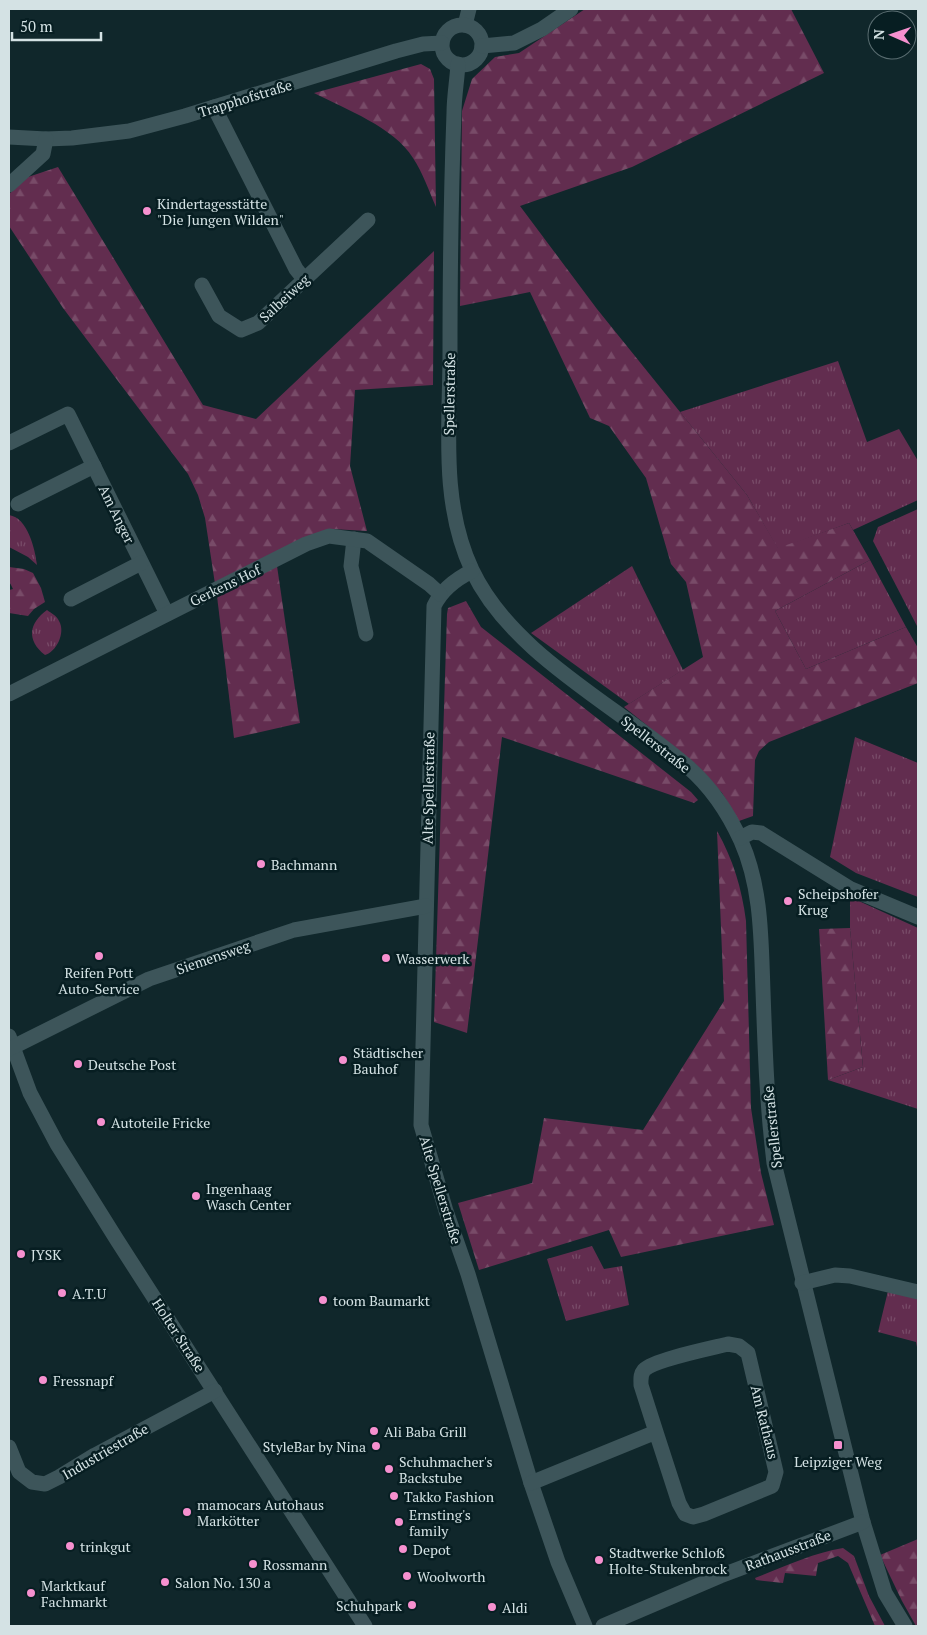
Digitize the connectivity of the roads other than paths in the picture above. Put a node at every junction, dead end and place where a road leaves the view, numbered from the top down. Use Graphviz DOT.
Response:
graph roads {
  1 [pos="469,9"];
  2 [pos="571,9"];
  3 [pos="465,25"];
  4 [pos="442,43"];
  5 [pos="482,46"];
  6 [pos="458,64"];
  7 [pos="214,107"];
  8 [pos="9,137"];
  9 [pos="46,139"];
  10 [pos="9,185"];
  11 [pos="368,220"];
  12 [pos="304,279"];
  13 [pos="202,285"];
  14 [pos="9,443"];
  15 [pos="94,466"];
  16 [pos="18,504"];
  17 [pos="354,539"];
  18 [pos="141,564"];
  19 [pos="472,570"];
  20 [pos="440,594"];
  21 [pos="71,599"];
  22 [pos="167,614"];
  23 [pos="366,634"];
  24 [pos="9,694"];
  25 [pos="740,838"];
  26 [pos="426,906"];
  27 [pos="918,917"];
  28 [pos="10,1043"];
  29 [pos="802,1283"];
  30 [pos="918,1292"];
  31 [pos="215,1391"];
  32 [pos="656,1432"];
  33 [pos="9,1447"];
  34 [pos="531,1483"];
  35 [pos="863,1522"];
  36 [pos="365,1626"];
  37 [pos="586,1626"];
  38 [pos="603,1626"];
  39 [pos="905,1626"];
  1 -- 3 [label="street"];
  2 -- 5 [label="street"];
  3 -- 4 [label="street"];
  3 -- 5 [label="street"];
  4 -- 6 [label="street"];
  4 -- 7 [label="street, Trapphofstraße"];
  5 -- 6 [label="street"];
  6 -- 19 [label="street, Spellerstraße"];
  7 -- 9 [label="street, Trapphofstraße"];
  7 -- 12 [label="street"];
  8 -- 9 [label="street, Trapphofstraße"];
  9 -- 10 [label="street"];
  11 -- 12 [label="street, Salbeiweg"];
  12 -- 13 [label="street, Salbeiweg"];
  14 -- 15 [label="street, Am Anger"];
  15 -- 16 [label="street"];
  15 -- 18 [label="street, Am Anger"];
  17 -- 20 [label="street, Gerkens Hof"];
  17 -- 22 [label="street, Gerkens Hof"];
  17 -- 23 [label="street"];
  18 -- 21 [label="street"];
  18 -- 22 [label="street, Am Anger"];
  19 -- 20 [label="street"];
  19 -- 25 [label="street, Spellerstraße"];
  20 -- 26 [label="street, Alte Spellerstraße"];
  22 -- 24 [label="street, Gerkens Hof"];
  25 -- 27 [label="street"];
  25 -- 29 [label="street, Spellerstraße"];
  26 -- 28 [label="street, Siemensweg"];
  26 -- 34 [label="street, Alte Spellerstraße"];
  28 -- 31 [label="street, Holter Straße"];
  29 -- 30 [label="street"];
  29 -- 35 [label="street, Spellerstraße"];
  31 -- 33 [label="street, Industriestraße"];
  31 -- 36 [label="street, Holter Straße"];
  32 -- 32 [label="street, Am Rathaus"];
  32 -- 34 [label="street"];
  34 -- 37 [label="street, Alte Spellerstraße"];
  35 -- 38 [label="street, Rathausstraße"];
  35 -- 39 [label="street, Spellerstraße"];
}
